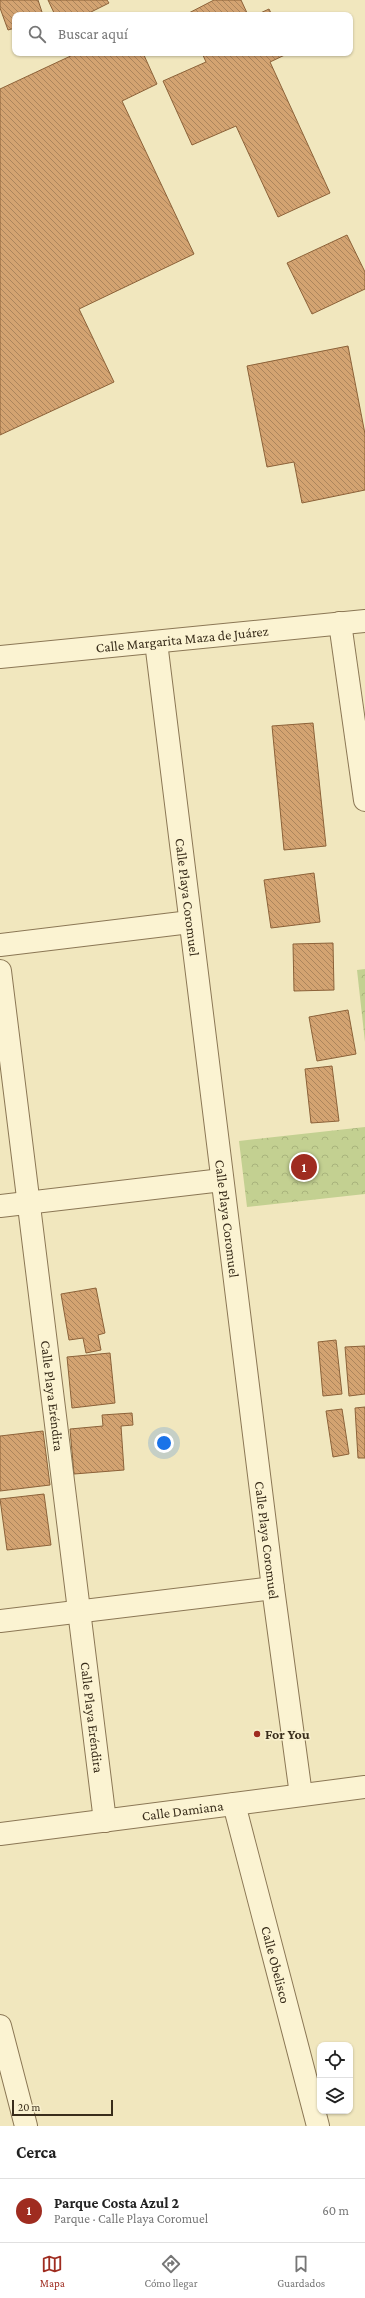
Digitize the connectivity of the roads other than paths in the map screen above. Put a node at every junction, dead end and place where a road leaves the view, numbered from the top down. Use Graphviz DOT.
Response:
graph roads {
  1 [pos="365,621"];
  2 [pos="340,623"];
  3 [pos="156,642"];
  4 [pos="0,657"];
  5 [pos="365,800"];
  6 [pos="190,922"];
  7 [pos="0,945"];
  8 [pos="0,970"];
  9 [pos="222,1180"];
  10 [pos="29,1202"];
  11 [pos="0,1206"];
  12 [pos="273,1588"];
  13 [pos="79,1612"];
  14 [pos="0,1621"];
  15 [pos="365,1787"];
  16 [pos="301,1795"];
  17 [pos="234,1804"];
  18 [pos="105,1821"];
  19 [pos="0,1834"];
  20 [pos="0,2026"];
  21 [pos="26,2126"];
  22 [pos="318,2126"];
  1 -- 2 [label="street, Calle Margarita Maza de Juárez"];
  2 -- 3 [label="street, Calle Margarita Maza de Juárez"];
  2 -- 5 [label="street"];
  3 -- 4 [label="street, Calle Margarita Maza de Juárez"];
  3 -- 6 [label="street, Calle Playa Coromuel"];
  6 -- 7 [label="street"];
  6 -- 9 [label="street, Calle Playa Coromuel"];
  8 -- 10 [label="street, Calle Playa Eréndira"];
  9 -- 10 [label="street"];
  9 -- 12 [label="street, Calle Playa Coromuel"];
  10 -- 11 [label="street"];
  10 -- 13 [label="street, Calle Playa Eréndira"];
  12 -- 13 [label="street"];
  12 -- 16 [label="street, Calle Playa Coromuel"];
  13 -- 14 [label="street"];
  13 -- 18 [label="street, Calle Playa Eréndira"];
  15 -- 16 [label="street, Calle Damiana"];
  16 -- 17 [label="street, Calle Damiana"];
  17 -- 18 [label="street, Calle Damiana"];
  17 -- 22 [label="street, Calle Obelisco"];
  18 -- 19 [label="street, Calle Damiana"];
  20 -- 21 [label="street"];
}
